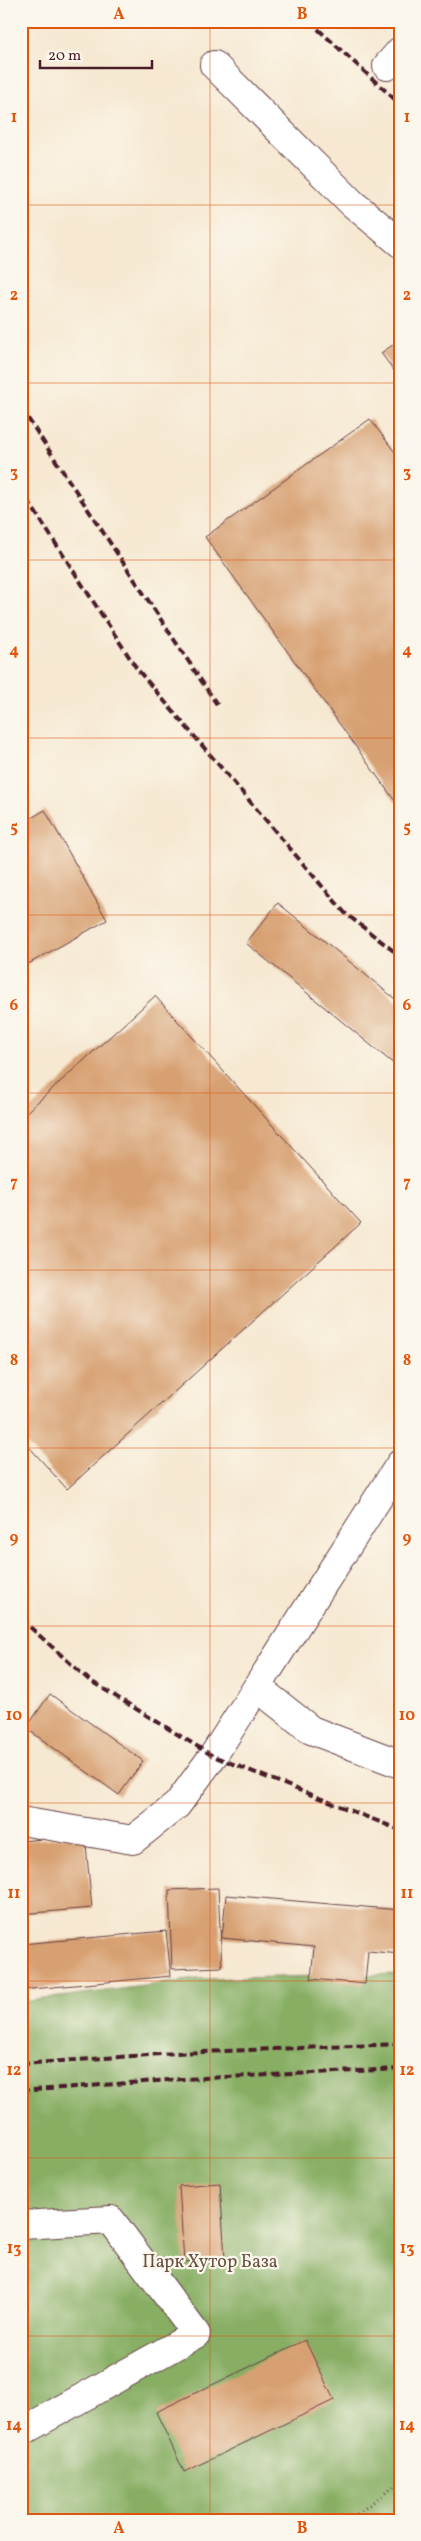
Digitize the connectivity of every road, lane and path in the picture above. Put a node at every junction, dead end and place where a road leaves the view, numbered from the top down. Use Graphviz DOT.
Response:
graph roads {
  1 [pos="214,65"];
  2 [pos="400,243"];
  3 [pos="400,1464"];
  4 [pos="258,1688"];
  5 [pos="400,1764"];
  6 [pos="21,1821"];
  7 [pos="21,2225"];
  8 [pos="21,2432"];
  9 [pos="400,2484"];
  10 [pos="350,2520"];
  1 -- 2 [label="street"];
  3 -- 4 [label="street"];
  4 -- 5 [label="street"];
  4 -- 6 [label="street"];
  7 -- 8 [label="street"];
  9 -- 10 [label="path"];
}
